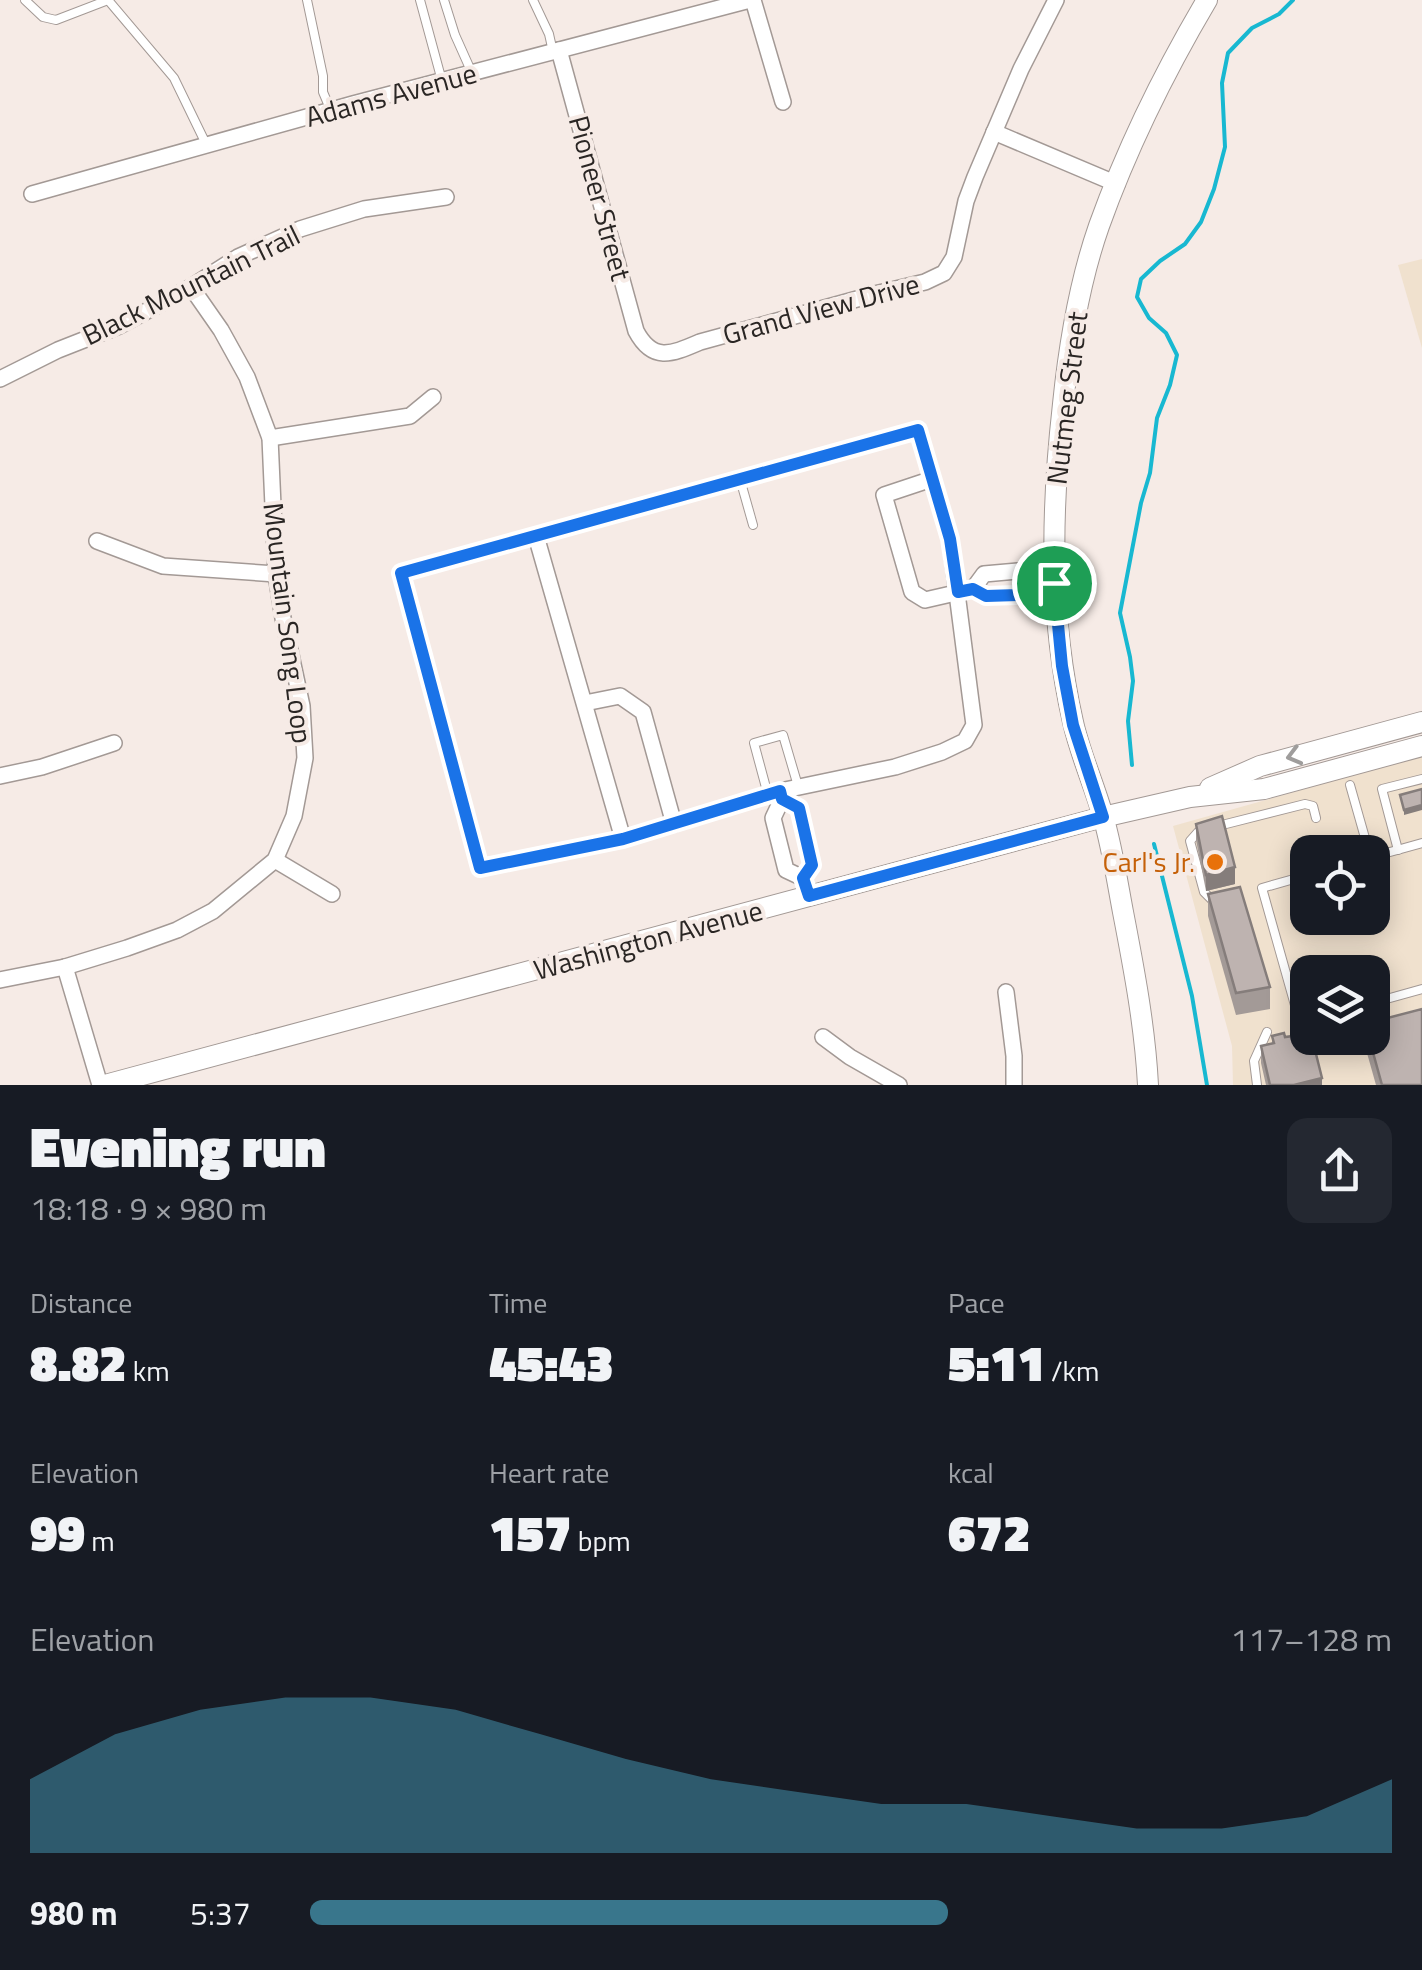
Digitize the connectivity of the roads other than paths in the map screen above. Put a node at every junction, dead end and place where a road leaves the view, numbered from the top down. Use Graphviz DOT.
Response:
graph roads {
  1 [pos="25,0"];
  2 [pos="108,0"];
  3 [pos="307,0"];
  4 [pos="420,0"];
  5 [pos="444,0"];
  6 [pos="533,0"];
  7 [pos="751,0"];
  8 [pos="1056,0"];
  9 [pos="1207,0"];
  10 [pos="556,51"];
  11 [pos="472,73"];
  12 [pos="442,81"];
  13 [pos="783,102"];
  14 [pos="331,111"];
  15 [pos="994,132"];
  16 [pos="206,146"];
  17 [pos="1117,184"];
  18 [pos="32,194"];
  19 [pos="446,197"];
  20 [pos="191,287"];
  21 [pos="643,346"];
  22 [pos="0,379"];
  23 [pos="434,398"];
  24 [pos="270,438"];
  25 [pos="740,479"];
  26 [pos="932,480"];
  27 [pos="753,524"];
  28 [pos="536,536"];
  29 [pos="96,541"];
  30 [pos="1001,572"];
  31 [pos="276,574"];
  32 [pos="1054,583"];
  33 [pos="1031,584"];
  34 [pos="966,591"];
  35 [pos="1002,596"];
  36 [pos="584,703"];
  37 [pos="1422,722"];
  38 [pos="1422,730"];
  39 [pos="114,742"];
  40 [pos="1422,746"];
  41 [pos="0,776"];
  42 [pos="1348,776"];
  43 [pos="1422,780"];
  44 [pos="798,786"];
  45 [pos="777,795"];
  46 [pos="1190,797"];
  47 [pos="1103,817"];
  48 [pos="1316,818"];
  49 [pos="674,824"];
  50 [pos="802,824"];
  51 [pos="776,830"];
  52 [pos="1364,835"];
  53 [pos="623,839"];
  54 [pos="1422,844"];
  55 [pos="1398,850"];
  56 [pos="1390,851"];
  57 [pos="275,860"];
  58 [pos="1290,880"];
  59 [pos="806,887"];
  60 [pos="332,894"];
  61 [pos="1225,898"];
  62 [pos="66,967"];
  63 [pos="5,979"];
  64 [pos="1290,988"];
  65 [pos="1422,989"];
  66 [pos="1006,992"];
  67 [pos="1390,998"];
  68 [pos="1268,1032"];
  69 [pos="823,1037"];
  70 [pos="103,1085"];
  71 [pos="899,1085"];
  72 [pos="1014,1085"];
  73 [pos="1148,1085"];
  74 [pos="1257,1085"];
  1 -- 2 [label="lane"];
  2 -- 16 [label="lane"];
  3 -- 14 [label="lane"];
  4 -- 12 [label="lane"];
  5 -- 11 [label="lane"];
  6 -- 10 [label="lane"];
  7 -- 10 [label="street, Adams Avenue"];
  7 -- 13 [label="street"];
  8 -- 15 [label="street, Grand View Drive"];
  9 -- 17 [label="main road, Nutmeg Street"];
  10 -- 11 [label="street, Adams Avenue"];
  10 -- 21 [label="street, Pioneer Street"];
  11 -- 12 [label="street, Adams Avenue"];
  12 -- 14 [label="street, Adams Avenue"];
  14 -- 16 [label="street, Adams Avenue"];
  15 -- 17 [label="street"];
  15 -- 21 [label="street, Grand View Drive"];
  16 -- 18 [label="street, Adams Avenue"];
  17 -- 32 [label="main road, Nutmeg Street"];
  19 -- 20 [label="street, Black Mountain Trail"];
  20 -- 22 [label="street, Black Mountain Trail"];
  20 -- 24 [label="street, Mountain Song Loop"];
  23 -- 24 [label="street"];
  24 -- 31 [label="street, Mountain Song Loop"];
  25 -- 26 [label="street"];
  25 -- 27 [label="lane"];
  25 -- 28 [label="street"];
  26 -- 34 [label="street"];
  26 -- 34 [label="street"];
  28 -- 36 [label="street"];
  28 -- 53 [label="street"];
  29 -- 31 [label="street"];
  30 -- 33 [label="street"];
  30 -- 34 [label="street"];
  30 -- 35 [label="street"];
  31 -- 57 [label="street, Mountain Song Loop"];
  32 -- 33 [label="street"];
  32 -- 47 [label="main road, Nutmeg Street"];
  33 -- 35 [label="street"];
  34 -- 35 [label="street"];
  34 -- 44 [label="street"];
  36 -- 49 [label="street"];
  36 -- 53 [label="street"];
  37 -- 46 [label="main road, Washington Avenue, one-way"];
  38 -- 42 [label="main road"];
  39 -- 41 [label="street"];
  40 -- 42 [label="main road, Washington Avenue"];
  42 -- 46 [label="main road, Washington Avenue"];
  42 -- 52 [label="lane"];
  43 -- 55 [label="lane"];
  44 -- 45 [label="street"];
  44 -- 45 [label="lane"];
  45 -- 49 [label="street"];
  45 -- 50 [label="street"];
  45 -- 51 [label="street"];
  46 -- 47 [label="main road, Washington Avenue"];
  47 -- 59 [label="main road, Washington Avenue"];
  47 -- 73 [label="main road, Nutmeg Street"];
  48 -- 61 [label="lane"];
  49 -- 53 [label="street"];
  50 -- 51 [label="street"];
  50 -- 59 [label="street"];
  51 -- 59 [label="street"];
  54 -- 55 [label="lane"];
  55 -- 56 [label="lane"];
  57 -- 60 [label="street"];
  57 -- 62 [label="street, Mountain Song Loop"];
  58 -- 64 [label="lane"];
  59 -- 70 [label="main road, Washington Avenue"];
  62 -- 63 [label="street, Mountain Song Loop"];
  62 -- 70 [label="street"];
  65 -- 67 [label="lane"];
  66 -- 72 [label="street"];
  68 -- 74 [label="lane"];
  69 -- 71 [label="street"];
}
